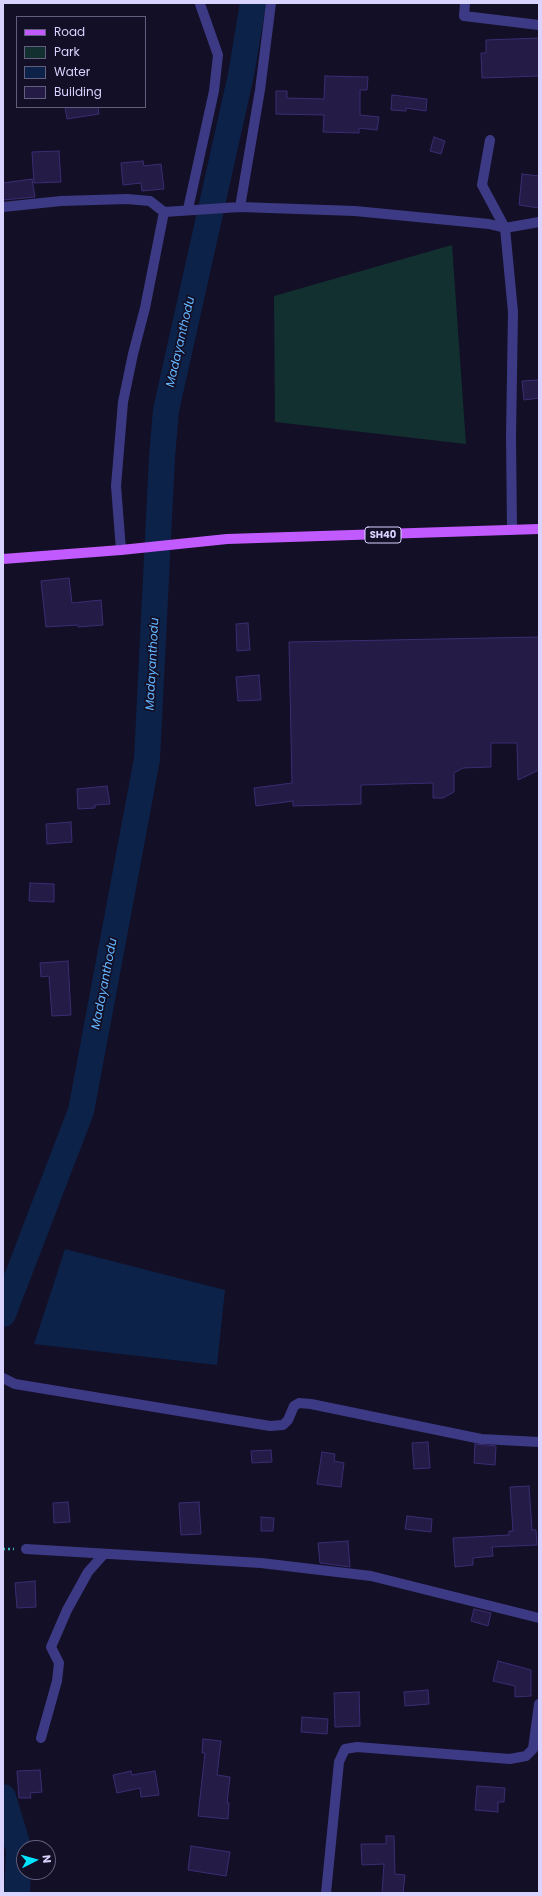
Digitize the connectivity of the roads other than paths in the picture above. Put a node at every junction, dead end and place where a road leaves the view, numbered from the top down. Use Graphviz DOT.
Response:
graph roads {
  1 [pos="271,3"];
  2 [pos="465,3"];
  3 [pos="200,4"];
  4 [pos="539,25"];
  5 [pos="490,140"];
  6 [pos="3,206"];
  7 [pos="240,206"];
  8 [pos="188,209"];
  9 [pos="164,212"];
  10 [pos="539,222"];
  11 [pos="505,228"];
  12 [pos="539,529"];
  13 [pos="512,530"];
  14 [pos="121,550"];
  15 [pos="3,560"];
  16 [pos="3,1378"];
  17 [pos="539,1442"];
  18 [pos="26,1549"];
  19 [pos="104,1554"];
  20 [pos="539,1618"];
  21 [pos="539,1704"];
  22 [pos="41,1738"];
  23 [pos="326,1893"];
  1 -- 7 [label="street"];
  2 -- 4 [label="street"];
  3 -- 8 [label="street"];
  5 -- 11 [label="street"];
  6 -- 9 [label="street"];
  7 -- 8 [label="street"];
  7 -- 11 [label="street"];
  8 -- 9 [label="street"];
  9 -- 14 [label="street"];
  10 -- 11 [label="street"];
  11 -- 13 [label="street"];
  12 -- 13 [label="main road, SH40"];
  13 -- 14 [label="main road, SH40"];
  14 -- 15 [label="main road, SH40"];
  16 -- 17 [label="street"];
  18 -- 19 [label="street"];
  19 -- 20 [label="street"];
  19 -- 22 [label="street"];
  21 -- 23 [label="street"];
}
